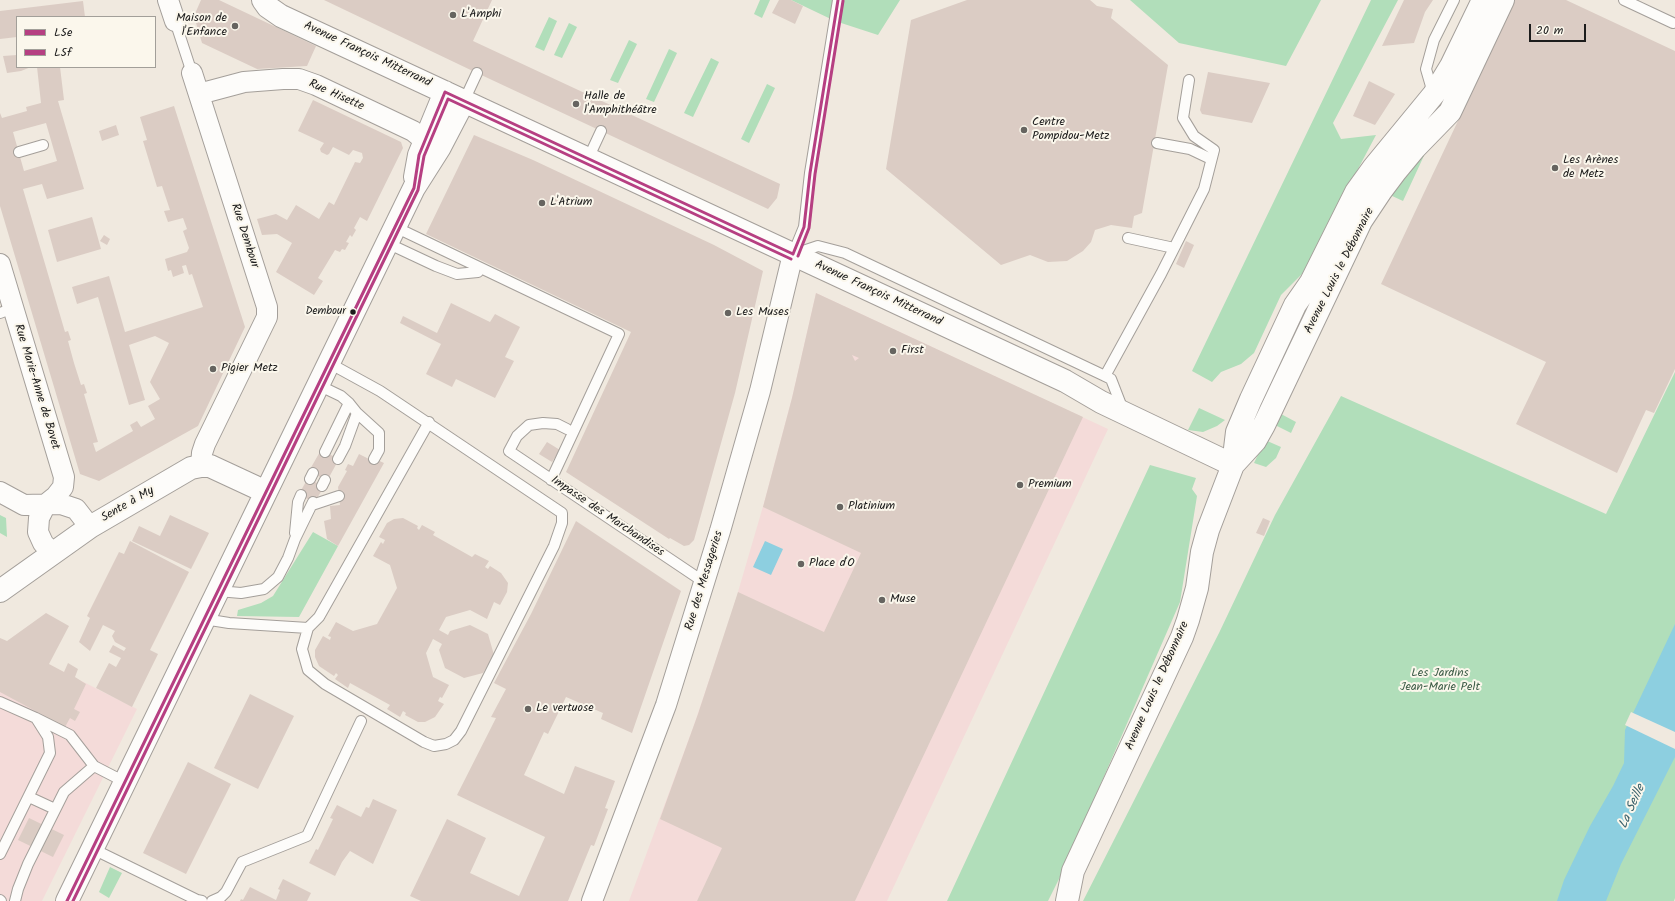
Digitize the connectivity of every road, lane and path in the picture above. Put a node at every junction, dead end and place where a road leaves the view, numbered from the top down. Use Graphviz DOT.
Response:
graph roads {
  1 [pos="168,0"];
  2 [pos="263,0"];
  3 [pos="838,0"];
  4 [pos="1454,0"];
  5 [pos="1483,0"];
  6 [pos="1503,0"];
  7 [pos="1624,0"];
  8 [pos="175,21"];
  9 [pos="1673,23"];
  10 [pos="192,73"];
  11 [pos="477,73"];
  12 [pos="1189,80"];
  13 [pos="199,94"];
  14 [pos="1434,94"];
  15 [pos="455,96"];
  16 [pos="602,131"];
  17 [pos="1157,143"];
  18 [pos="43,145"];
  19 [pos="429,149"];
  20 [pos="19,152"];
  21 [pos="588,159"];
  22 [pos="1211,159"];
  23 [pos="391,235"];
  24 [pos="1128,238"];
  25 [pos="1174,248"];
  26 [pos="793,254"];
  27 [pos="0,264"];
  28 [pos="478,272"];
  29 [pos="6,310"];
  30 [pos="329,363"];
  31 [pos="1105,376"];
  32 [pos="318,385"];
  33 [pos="349,403"];
  34 [pos="1124,413"];
  35 [pos="357,414"];
  36 [pos="429,422"];
  37 [pos="567,429"];
  38 [pos="326,452"];
  39 [pos="338,459"];
  40 [pos="374,459"];
  41 [pos="1233,465"];
  42 [pos="201,466"];
  43 [pos="551,480"];
  44 [pos="0,492"];
  45 [pos="266,492"];
  46 [pos="301,495"];
  47 [pos="339,496"];
  48 [pos="46,504"];
  49 [pos="90,527"];
  50 [pos="294,539"];
  51 [pos="52,553"];
  52 [pos="704,582"];
  53 [pos="0,591"];
  54 [pos="218,591"];
  55 [pos="204,619"];
  56 [pos="308,628"];
  57 [pos="0,702"];
  58 [pos="36,718"];
  59 [pos="361,720"];
  60 [pos="94,766"];
  61 [pos="125,782"];
  62 [pos="29,797"];
  63 [pos="55,809"];
  64 [pos="93,849"];
  65 [pos="0,854"];
  66 [pos="71,899"];
  67 [pos="15,901"];
  68 [pos="202,901"];
  69 [pos="212,901"];
  70 [pos="592,901"];
  71 [pos="1067,901"];
  1 -- 8 [label="street, Rue Dembour"];
  2 -- 15 [label="street, Avenue François Mitterrand"];
  3 -- 26 [label="lane"];
  4 -- 14 [label="lane"];
  5 -- 14 [label="street, Avenue Louis le Débonnaire"];
  6 -- 41 [label="street, Avenue Louis le Débonnaire"];
  7 -- 9 [label="lane"];
  8 -- 10 [label="lane, Rue Dembour"];
  10 -- 13 [label="street, Rue Dembour"];
  11 -- 15 [label="lane"];
  12 -- 22 [label="lane"];
  13 -- 19 [label="street, Rue Hisette"];
  13 -- 42 [label="street, Rue Dembour"];
  14 -- 41 [label="street, Avenue Louis le Débonnaire"];
  15 -- 19 [label="street"];
  15 -- 21 [label="street, Avenue François Mitterrand"];
  16 -- 21 [label="lane"];
  17 -- 22 [label="lane"];
  18 -- 20 [label="lane"];
  19 -- 23 [label="street"];
  21 -- 26 [label="street, Avenue François Mitterrand"];
  22 -- 25 [label="lane"];
  23 -- 28 [label="lane"];
  23 -- 30 [label="street"];
  23 -- 43 [label="lane"];
  24 -- 25 [label="lane"];
  25 -- 31 [label="lane"];
  26 -- 31 [label="lane"];
  26 -- 34 [label="street, Avenue François Mitterrand"];
  26 -- 52 [label="street, Rue des Messageries"];
  27 -- 29 [label="street, Rue Marie-Anne de Bovet"];
  29 -- 48 [label="street, Rue Marie-Anne de Bovet"];
  30 -- 32 [label="street"];
  30 -- 36 [label="lane"];
  31 -- 34 [label="lane"];
  32 -- 33 [label="lane"];
  32 -- 45 [label="street"];
  33 -- 35 [label="lane"];
  33 -- 38 [label="lane"];
  34 -- 41 [label="street, Avenue François Mitterrand"];
  35 -- 39 [label="lane"];
  35 -- 40 [label="lane"];
  36 -- 56 [label="lane"];
  36 -- 56 [label="lane"];
  37 -- 43 [label="lane, Impasse des Marchandises"];
  41 -- 71 [label="street, Avenue Louis le Débonnaire"];
  42 -- 45 [label="street"];
  42 -- 49 [label="street, Sente à My"];
  43 -- 52 [label="lane, Impasse des Marchandises"];
  44 -- 48 [label="street"];
  45 -- 54 [label="street"];
  46 -- 50 [label="lane"];
  47 -- 50 [label="lane"];
  48 -- 49 [label="street"];
  48 -- 51 [label="street"];
  49 -- 51 [label="street, Sente à My"];
  50 -- 54 [label="lane"];
  51 -- 53 [label="street, Sente à My"];
  52 -- 70 [label="street, Rue des Messageries"];
  54 -- 55 [label="street"];
  55 -- 56 [label="lane"];
  55 -- 61 [label="street"];
  57 -- 58 [label="lane"];
  58 -- 60 [label="lane"];
  58 -- 62 [label="lane"];
  59 -- 69 [label="lane"];
  60 -- 61 [label="lane"];
  60 -- 63 [label="lane"];
  61 -- 64 [label="street"];
  62 -- 63 [label="lane"];
  62 -- 65 [label="lane"];
  63 -- 67 [label="lane"];
  64 -- 66 [label="street"];
  64 -- 68 [label="lane"];
}
